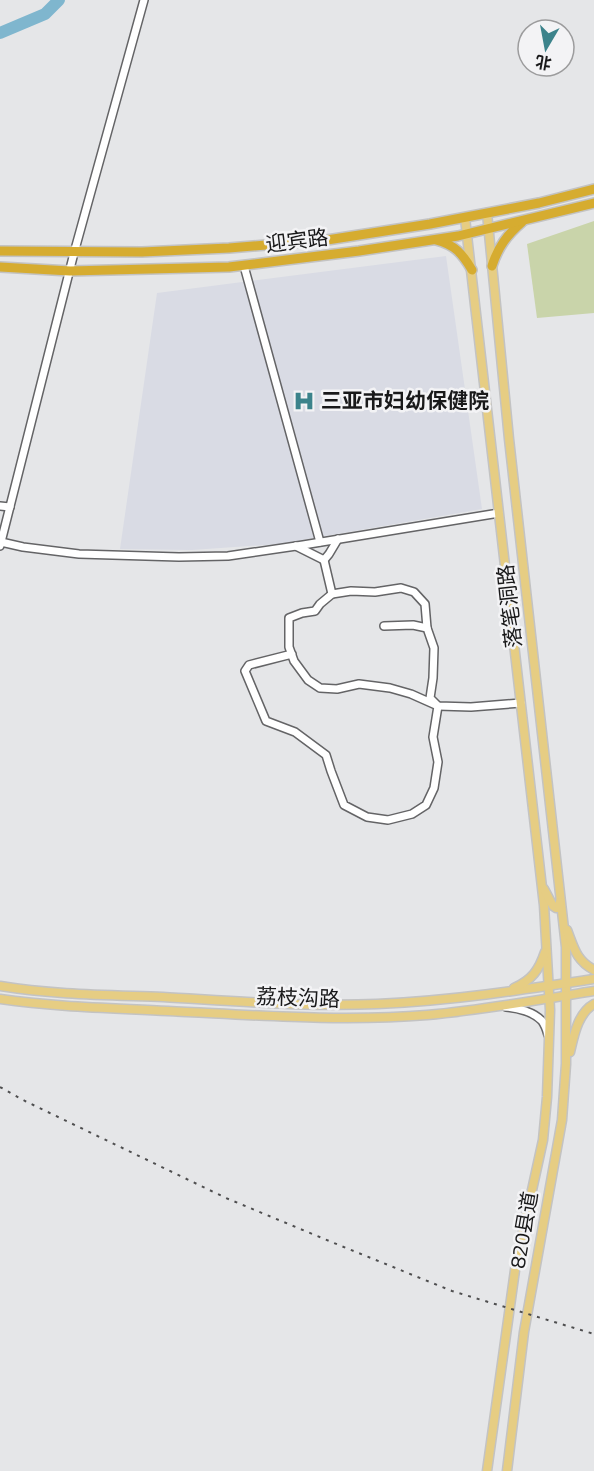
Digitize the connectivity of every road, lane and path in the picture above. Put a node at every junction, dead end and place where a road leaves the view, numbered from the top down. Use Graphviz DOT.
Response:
graph roads {
  1 [pos="144,0"];
  2 [pos="594,189"];
  3 [pos="594,203"];
  4 [pos="487,213"];
  5 [pos="465,218"];
  6 [pos="523,221"];
  7 [pos="488,229"];
  8 [pos="467,234"];
  9 [pos="433,240"];
  10 [pos="0,251"];
  11 [pos="74,253"];
  12 [pos="244,266"];
  13 [pos="492,266"];
  14 [pos="0,267"];
  15 [pos="472,270"];
  16 [pos="70,271"];
  17 [pos="0,506"];
  18 [pos="10,507"];
  19 [pos="499,513"];
  20 [pos="338,539"];
  21 [pos="320,542"];
  22 [pos="0,544"];
  23 [pos="296,546"];
  24 [pos="324,560"];
  25 [pos="332,594"];
  26 [pos="384,626"];
  27 [pos="427,628"];
  28 [pos="292,654"];
  29 [pos="521,703"];
  30 [pos="438,706"];
  31 [pos="540,877"];
  32 [pos="560,902"];
  33 [pos="563,921"];
  34 [pos="546,933"];
  35 [pos="594,970"];
  36 [pos="594,979"];
  37 [pos="566,983"];
  38 [pos="0,986"];
  39 [pos="549,986"];
  40 [pos="594,991"];
  41 [pos="505,992"];
  42 [pos="567,996"];
  43 [pos="550,998"];
  44 [pos="0,999"];
  45 [pos="594,1004"];
  46 [pos="491,1007"];
  47 [pos="550,1040"];
  48 [pos="566,1064"];
  49 [pos="487,1471"];
  50 [pos="507,1471"];
  1 -- 11 [label="street"];
  2 -- 4 [label="highway, 迎宾路"];
  3 -- 6 [label="highway, 迎宾路"];
  4 -- 5 [label="highway, 迎宾路"];
  4 -- 7 [label="main road, 落笔洞路"];
  5 -- 8 [label="main road, 落笔洞路"];
  5 -- 11 [label="highway, 迎宾路"];
  6 -- 7 [label="highway, 迎宾路"];
  6 -- 13 [label="highway"];
  7 -- 8 [label="highway, 迎宾路"];
  7 -- 13 [label="main road, 落笔洞路"];
  8 -- 9 [label="highway, 迎宾路"];
  8 -- 15 [label="main road, 落笔洞路"];
  9 -- 12 [label="highway, 迎宾路"];
  9 -- 15 [label="highway"];
  10 -- 11 [label="highway, 迎宾路"];
  11 -- 16 [label="street"];
  12 -- 16 [label="highway, 迎宾路"];
  12 -- 21 [label="street"];
  13 -- 32 [label="main road, 落笔洞路"];
  14 -- 16 [label="highway, 迎宾路"];
  15 -- 19 [label="main road, 落笔洞路"];
  16 -- 18 [label="street"];
  17 -- 18 [label="street"];
  18 -- 22 [label="street"];
  19 -- 20 [label="street"];
  19 -- 29 [label="main road, 落笔洞路"];
  20 -- 21 [label="street"];
  20 -- 24 [label="street"];
  21 -- 23 [label="street"];
  22 -- 23 [label="street"];
  23 -- 24 [label="street"];
  24 -- 25 [label="street"];
  25 -- 27 [label="street"];
  25 -- 28 [label="street"];
  26 -- 27 [label="street"];
  27 -- 30 [label="street"];
  28 -- 30 [label="street"];
  28 -- 30 [label="street"];
  29 -- 30 [label="street"];
  29 -- 31 [label="main road, 落笔洞路"];
  31 -- 32 [label="main road"];
  31 -- 34 [label="main road, 落笔洞路"];
  32 -- 33 [label="main road, 落笔洞路"];
  33 -- 35 [label="main road"];
  33 -- 37 [label="main road, 落笔洞路"];
  34 -- 39 [label="main road, 落笔洞路"];
  34 -- 41 [label="main road"];
  36 -- 37 [label="main road, 荔枝沟路"];
  37 -- 39 [label="main road, 荔枝沟路"];
  37 -- 42 [label="main road, 落笔洞路"];
  38 -- 41 [label="main road, 荔枝沟路"];
  39 -- 41 [label="main road, 荔枝沟路"];
  39 -- 43 [label="main road, 落笔洞路"];
  40 -- 42 [label="main road, 荔枝沟路"];
  42 -- 43 [label="main road, 荔枝沟路"];
  42 -- 48 [label="main road, 820县道"];
  43 -- 46 [label="main road, 荔枝沟路"];
  43 -- 47 [label="main road, 820县道"];
  44 -- 46 [label="main road, 荔枝沟路"];
  45 -- 48 [label="main road"];
  46 -- 47 [label="street"];
  47 -- 49 [label="main road, 820县道"];
  48 -- 50 [label="main road, 820县道"];
}
